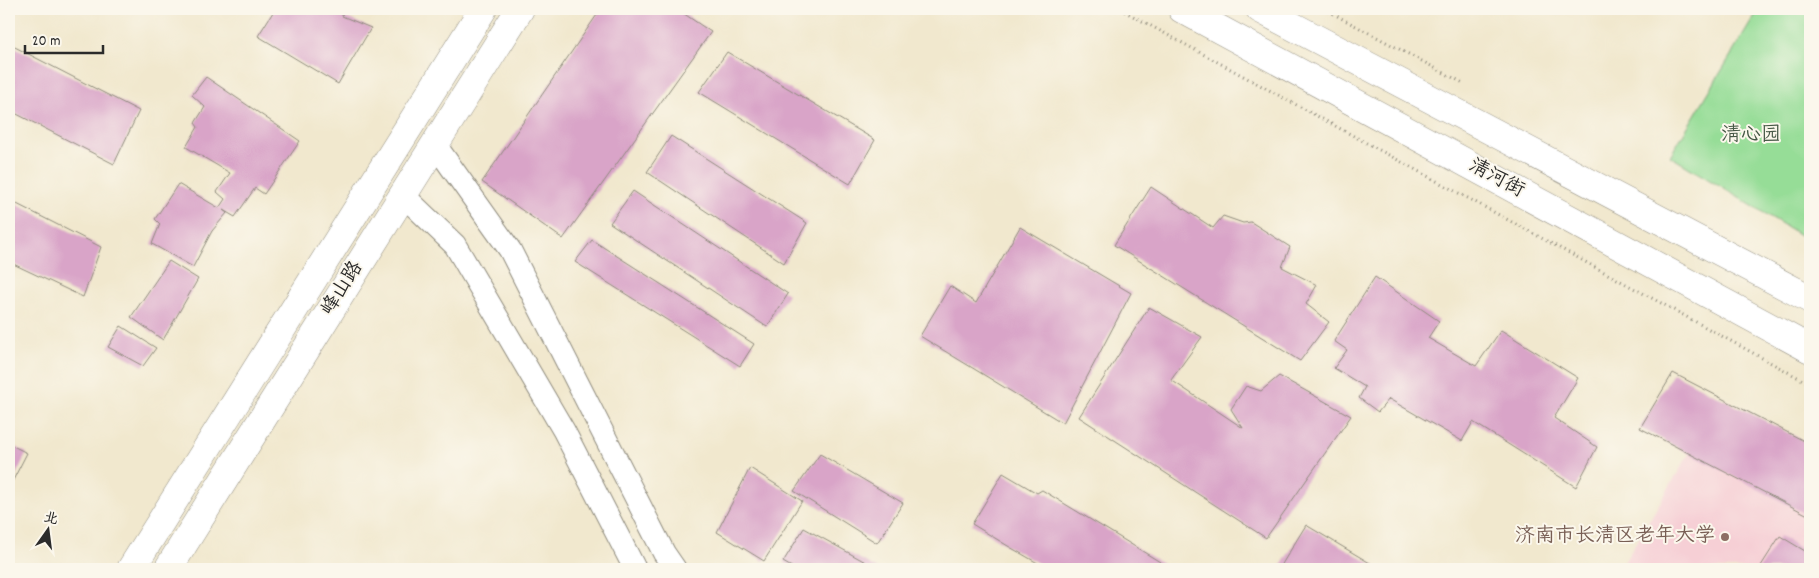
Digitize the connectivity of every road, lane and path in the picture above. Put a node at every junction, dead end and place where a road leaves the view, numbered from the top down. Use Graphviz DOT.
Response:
graph roads {
  1 [pos="483,9"];
  2 [pos="520,9"];
  3 [pos="1120,9"];
  4 [pos="1182,9"];
  5 [pos="1260,9"];
  6 [pos="434,143"];
  7 [pos="402,194"];
  8 [pos="1810,299"];
  9 [pos="1810,349"];
  10 [pos="1810,384"];
  11 [pos="131,569"];
  12 [pos="168,569"];
  13 [pos="636,569"];
  14 [pos="675,569"];
  1 -- 11 [label="main road, 峰山路"];
  2 -- 6 [label="main road, 峰山路"];
  3 -- 10 [label="path"];
  4 -- 9 [label="main road, 清河街"];
  5 -- 8 [label="main road, 清河街"];
  6 -- 7 [label="main road, 峰山路"];
  6 -- 14 [label="street"];
  7 -- 12 [label="main road, 峰山路"];
  7 -- 13 [label="street"];
}
